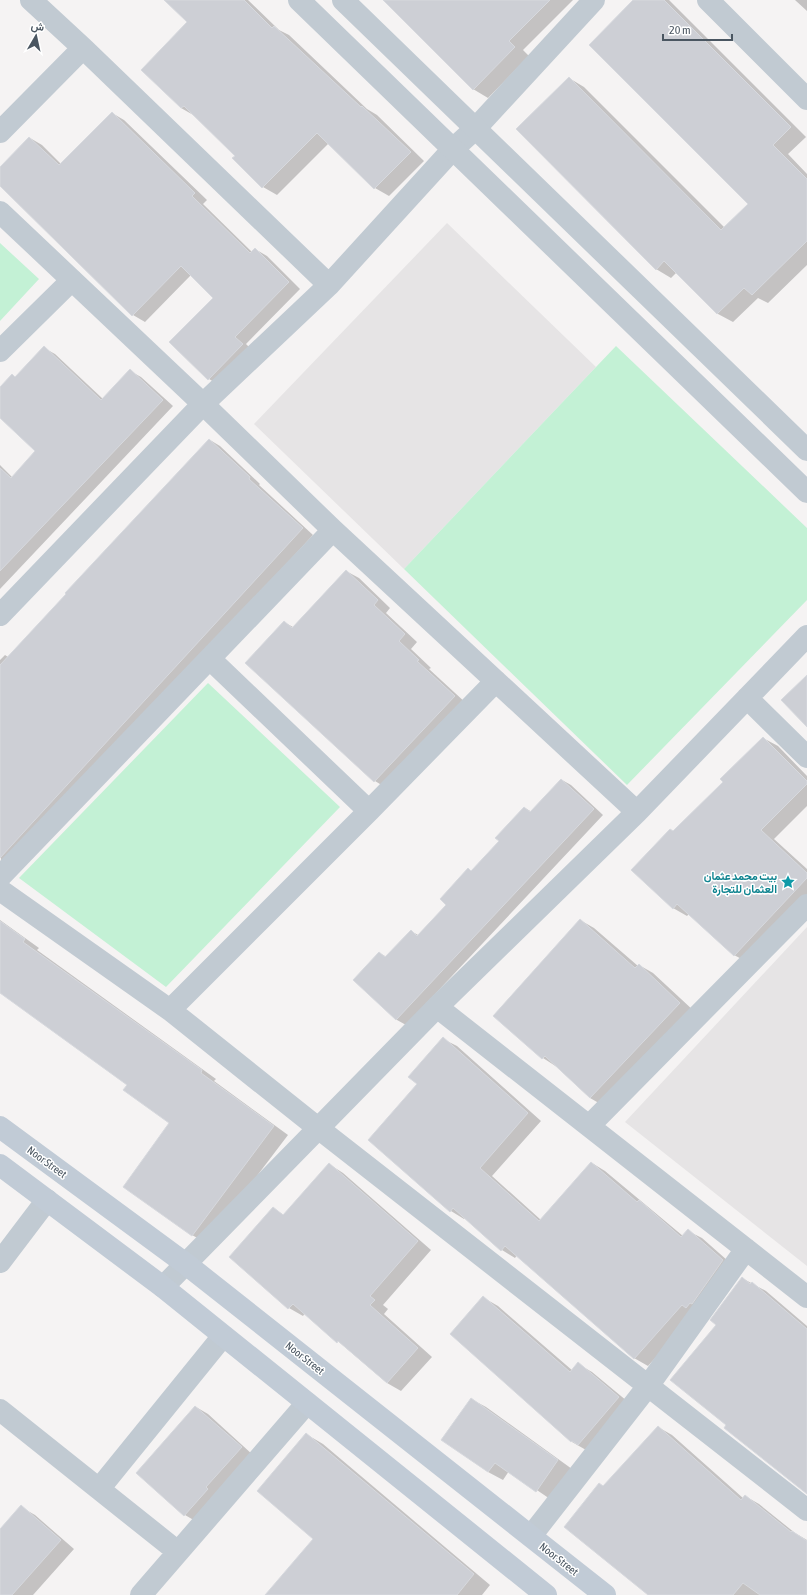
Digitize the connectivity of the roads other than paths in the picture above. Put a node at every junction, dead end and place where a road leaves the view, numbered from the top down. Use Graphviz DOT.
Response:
graph roads {
  1 [pos="31,0"];
  2 [pos="298,0"];
  3 [pos="343,0"];
  4 [pos="594,0"];
  5 [pos="708,0"];
  6 [pos="83,48"];
  7 [pos="807,99"];
  8 [pos="474,129"];
  9 [pos="0,132"];
  10 [pos="452,149"];
  11 [pos="0,212"];
  12 [pos="72,280"];
  13 [pos="329,285"];
  14 [pos="0,351"];
  15 [pos="203,404"];
  16 [pos="807,450"];
  17 [pos="807,492"];
  18 [pos="333,530"];
  19 [pos="0,615"];
  20 [pos="807,636"];
  21 [pos="210,659"];
  22 [pos="496,681"];
  23 [pos="747,698"];
  24 [pos="807,757"];
  25 [pos="369,811"];
  26 [pos="637,812"];
  27 [pos="0,877"];
  28 [pos="0,890"];
  29 [pos="807,905"];
  30 [pos="438,1007"];
  31 [pos="170,1010"];
  32 [pos="589,1126"];
  33 [pos="0,1127"];
  34 [pos="318,1128"];
  35 [pos="0,1164"];
  36 [pos="47,1200"];
  37 [pos="746,1249"];
  38 [pos="0,1262"];
  39 [pos="186,1264"];
  40 [pos="163,1287"];
  41 [pos="807,1296"];
  42 [pos="223,1336"];
  43 [pos="648,1386"];
  44 [pos="307,1403"];
  45 [pos="0,1410"];
  46 [pos="99,1489"];
  47 [pos="807,1510"];
  48 [pos="530,1536"];
  49 [pos="178,1552"];
  50 [pos="141,1595"];
  51 [pos="546,1595"];
  52 [pos="605,1595"];
  1 -- 6 [label="street"];
  2 -- 10 [label="street"];
  3 -- 8 [label="street"];
  4 -- 8 [label="street"];
  5 -- 7 [label="street"];
  6 -- 9 [label="street"];
  6 -- 13 [label="street"];
  8 -- 10 [label="street"];
  8 -- 16 [label="street"];
  10 -- 13 [label="street"];
  10 -- 17 [label="street"];
  11 -- 12 [label="street"];
  12 -- 14 [label="street"];
  12 -- 15 [label="street"];
  13 -- 15 [label="street"];
  15 -- 18 [label="street"];
  15 -- 19 [label="street"];
  18 -- 21 [label="street"];
  18 -- 22 [label="street"];
  20 -- 23 [label="street"];
  21 -- 25 [label="street"];
  21 -- 27 [label="street"];
  22 -- 25 [label="street"];
  22 -- 26 [label="street"];
  23 -- 24 [label="street"];
  23 -- 26 [label="street"];
  25 -- 31 [label="street"];
  26 -- 30 [label="street"];
  28 -- 31 [label="street"];
  29 -- 32 [label="street"];
  30 -- 32 [label="street"];
  30 -- 34 [label="street"];
  31 -- 34 [label="street"];
  32 -- 37 [label="street"];
  33 -- 39 [label="main road, Noor Street"];
  34 -- 39 [label="street"];
  34 -- 43 [label="street"];
  35 -- 36 [label="main road"];
  36 -- 38 [label="street"];
  36 -- 40 [label="main road"];
  37 -- 41 [label="street"];
  37 -- 43 [label="street"];
  39 -- 40 [label="street"];
  39 -- 48 [label="main road, Noor Street"];
  40 -- 42 [label="main road"];
  42 -- 44 [label="main road"];
  42 -- 46 [label="street"];
  43 -- 47 [label="street"];
  43 -- 48 [label="street"];
  44 -- 49 [label="street"];
  44 -- 51 [label="main road"];
  45 -- 46 [label="street"];
  46 -- 49 [label="street"];
  48 -- 52 [label="main road, Noor Street"];
  49 -- 50 [label="street"];
}
